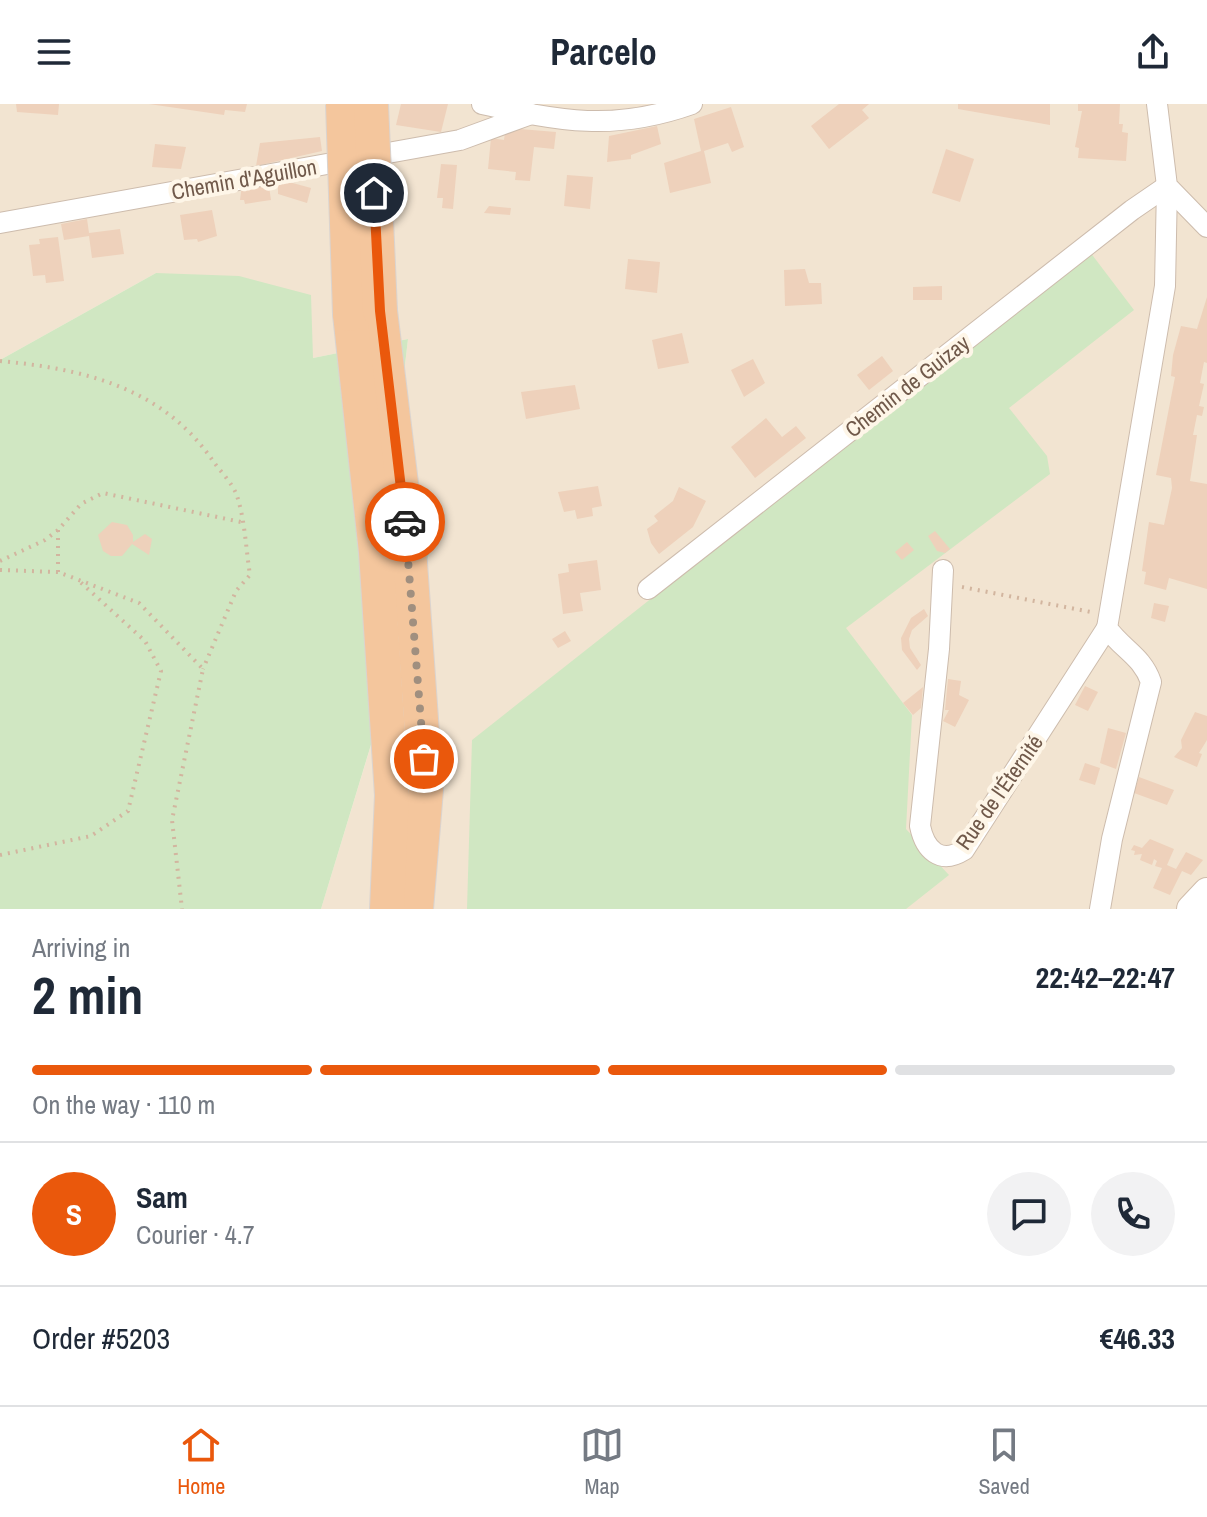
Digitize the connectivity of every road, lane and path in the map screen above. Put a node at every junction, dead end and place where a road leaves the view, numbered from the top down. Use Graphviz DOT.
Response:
graph roads {
  1 [pos="343,104"];
  2 [pos="371,104"];
  3 [pos="482,104"];
  4 [pos="692,104"];
  5 [pos="1157,104"];
  6 [pos="531,114"];
  7 [pos="1167,186"];
  8 [pos="0,223"];
  9 [pos="1207,227"];
  10 [pos="365,313"];
  11 [pos="0,361"];
  12 [pos="241,522"];
  13 [pos="58,530"];
  14 [pos="0,561"];
  15 [pos="0,570"];
  16 [pos="58,572"];
  17 [pos="942,576"];
  18 [pos="76,578"];
  19 [pos="648,589"];
  20 [pos="1108,622"];
  21 [pos="203,669"];
  22 [pos="0,855"];
  23 [pos="1207,892"];
  24 [pos="182,909"];
  25 [pos="387,909"];
  26 [pos="416,909"];
  27 [pos="1100,909"];
  28 [pos="1191,909"];
  1 -- 10 [label="highway, bridge"];
  2 -- 10 [label="highway, bridge"];
  3 -- 6 [label="street"];
  4 -- 6 [label="street"];
  5 -- 7 [label="street, Rue de l'Éternité"];
  6 -- 8 [label="street, Chemin d'Aguillon"];
  7 -- 9 [label="street"];
  7 -- 19 [label="street, Chemin de Guizay"];
  7 -- 20 [label="street, Rue de l'Éternité"];
  10 -- 25 [label="highway"];
  10 -- 26 [label="highway"];
  11 -- 12 [label="path"];
  12 -- 13 [label="path"];
  12 -- 21 [label="path"];
  13 -- 14 [label="path"];
  13 -- 16 [label="path"];
  15 -- 16 [label="path"];
  16 -- 18 [label="path"];
  17 -- 20 [label="path"];
  17 -- 20 [label="street, Rue de l'Éternité"];
  18 -- 21 [label="path"];
  18 -- 22 [label="path"];
  20 -- 27 [label="street"];
  21 -- 24 [label="path"];
  23 -- 28 [label="main road"];
}
